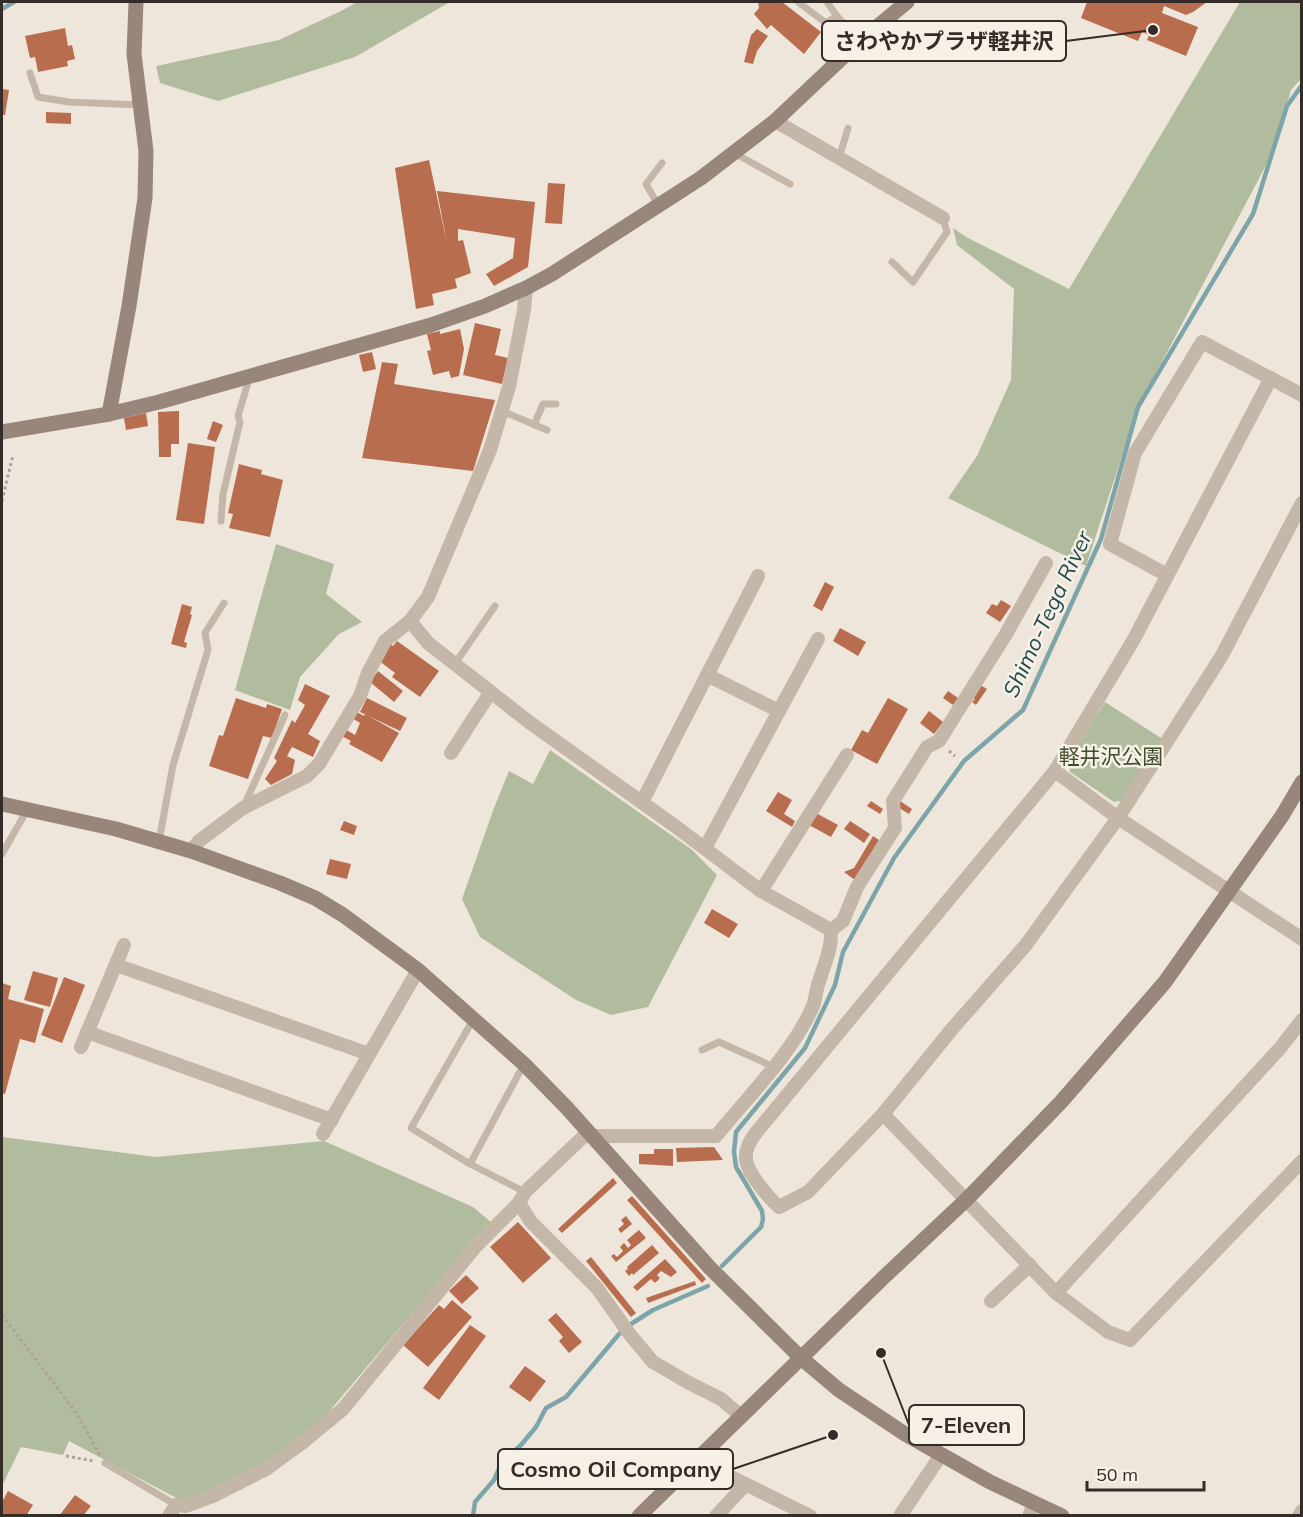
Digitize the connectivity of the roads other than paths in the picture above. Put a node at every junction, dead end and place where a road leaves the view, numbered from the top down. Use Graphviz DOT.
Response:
graph roads {
  1 [pos="136,2"];
  2 [pos="798,2"];
  3 [pos="827,2"];
  4 [pos="907,2"];
  5 [pos="837,16"];
  6 [pos="860,41"];
  7 [pos="30,73"];
  8 [pos="140,105"];
  9 [pos="775,121"];
  10 [pos="848,128"];
  11 [pos="734,153"];
  12 [pos="839,158"];
  13 [pos="662,163"];
  14 [pos="790,184"];
  15 [pos="658,205"];
  16 [pos="943,218"];
  17 [pos="892,262"];
  18 [pos="526,288"];
  19 [pos="250,376"];
  20 [pos="1271,378"];
  21 [pos="1302,394"];
  22 [pos="556,404"];
  23 [pos="502,411"];
  24 [pos="109,414"];
  25 [pos="534,425"];
  26 [pos="547,430"];
  27 [pos="2,432"];
  28 [pos="1302,503"];
  29 [pos="221,521"];
  30 [pos="1046,563"];
  31 [pos="1167,575"];
  32 [pos="758,576"];
  33 [pos="224,603"];
  34 [pos="495,606"];
  35 [pos="410,621"];
  36 [pos="818,639"];
  37 [pos="454,665"];
  38 [pos="707,675"];
  39 [pos="489,693"];
  40 [pos="779,711"];
  41 [pos="285,715"];
  42 [pos="451,753"];
  43 [pos="847,755"];
  44 [pos="1054,771"];
  45 [pos="1302,782"];
  46 [pos="642,802"];
  47 [pos="2,804"];
  48 [pos="243,808"];
  49 [pos="27,810"];
  50 [pos="1118,818"];
  51 [pos="159,842"];
  52 [pos="705,848"];
  53 [pos="191,851"];
  54 [pos="2,854"];
  55 [pos="761,891"];
  56 [pos="1229,892"];
  57 [pos="831,930"];
  58 [pos="1302,939"];
  59 [pos="124,945"];
  60 [pos="116,965"];
  61 [pos="418,970"];
  62 [pos="474,1018"];
  63 [pos="1302,1020"];
  64 [pos="87,1032"];
  65 [pos="81,1047"];
  66 [pos="702,1050"];
  67 [pos="369,1054"];
  68 [pos="524,1064"];
  69 [pos="774,1067"];
  70 [pos="883,1114"];
  71 [pos="332,1120"];
  72 [pos="323,1134"];
  73 [pos="592,1136"];
  74 [pos="1302,1161"];
  75 [pos="470,1164"];
  76 [pos="522,1197"];
  77 [pos="967,1200"];
  78 [pos="1030,1265"];
  79 [pos="1056,1293"];
  80 [pos="990,1301"];
  81 [pos="801,1358"];
  82 [pos="741,1416"];
  83 [pos="941,1455"];
  84 [pos="700,1456"];
  85 [pos="105,1463"];
  86 [pos="746,1485"];
  87 [pos="172,1510"];
  88 [pos="1031,1510"];
  89 [pos="1302,1511"];
  90 [pos="639,1515"];
  91 [pos="716,1515"];
  92 [pos="810,1515"];
  93 [pos="900,1515"];
  94 [pos="1062,1515"];
  95 [pos="1299,1515"];
  1 -- 8 [label="street"];
  2 -- 5 [label="lane"];
  3 -- 5 [label="lane"];
  4 -- 6 [label="street"];
  5 -- 6 [label="lane"];
  6 -- 9 [label="street"];
  7 -- 8 [label="lane"];
  8 -- 24 [label="street"];
  9 -- 11 [label="street"];
  9 -- 12 [label="street"];
  10 -- 12 [label="lane"];
  11 -- 14 [label="lane"];
  11 -- 15 [label="street"];
  12 -- 16 [label="street"];
  13 -- 15 [label="lane"];
  15 -- 18 [label="street"];
  16 -- 17 [label="lane"];
  18 -- 19 [label="street"];
  18 -- 23 [label="street"];
  19 -- 24 [label="street"];
  19 -- 29 [label="lane"];
  20 -- 21 [label="street"];
  20 -- 31 [label="street"];
  20 -- 31 [label="street"];
  22 -- 25 [label="lane"];
  23 -- 25 [label="lane"];
  23 -- 35 [label="street"];
  24 -- 27 [label="street"];
  25 -- 26 [label="lane"];
  28 -- 50 [label="street"];
  30 -- 57 [label="street"];
  31 -- 44 [label="street"];
  32 -- 38 [label="street"];
  33 -- 51 [label="lane"];
  34 -- 37 [label="lane"];
  35 -- 37 [label="street"];
  35 -- 48 [label="street"];
  36 -- 40 [label="street"];
  37 -- 39 [label="street"];
  38 -- 40 [label="street"];
  38 -- 46 [label="street"];
  39 -- 42 [label="street"];
  39 -- 46 [label="street"];
  40 -- 52 [label="street"];
  41 -- 48 [label="lane"];
  43 -- 55 [label="street"];
  44 -- 50 [label="street"];
  44 -- 70 [label="street"];
  45 -- 56 [label="street"];
  46 -- 52 [label="street"];
  47 -- 49 [label="street"];
  48 -- 53 [label="street"];
  49 -- 51 [label="street"];
  49 -- 54 [label="lane"];
  50 -- 56 [label="street"];
  50 -- 70 [label="street"];
  51 -- 53 [label="street"];
  52 -- 55 [label="street"];
  53 -- 61 [label="street"];
  55 -- 57 [label="street"];
  56 -- 58 [label="street"];
  56 -- 77 [label="street"];
  57 -- 69 [label="street"];
  59 -- 60 [label="street"];
  60 -- 64 [label="street"];
  60 -- 67 [label="street"];
  61 -- 62 [label="street"];
  61 -- 67 [label="street"];
  62 -- 68 [label="street"];
  62 -- 75 [label="lane"];
  63 -- 79 [label="street"];
  64 -- 65 [label="street"];
  64 -- 71 [label="street"];
  66 -- 69 [label="lane"];
  67 -- 71 [label="street"];
  68 -- 73 [label="street"];
  68 -- 75 [label="lane"];
  69 -- 73 [label="street"];
  70 -- 77 [label="street"];
  71 -- 72 [label="street"];
  73 -- 76 [label="street"];
  73 -- 81 [label="street"];
  74 -- 79 [label="street"];
  75 -- 76 [label="lane"];
  76 -- 82 [label="street"];
  76 -- 87 [label="street"];
  77 -- 78 [label="street"];
  77 -- 81 [label="street"];
  78 -- 79 [label="street"];
  78 -- 80 [label="street"];
  81 -- 82 [label="street"];
  81 -- 83 [label="street"];
  82 -- 84 [label="street"];
  83 -- 88 [label="street"];
  83 -- 93 [label="street"];
  84 -- 86 [label="street"];
  84 -- 90 [label="street"];
  85 -- 87 [label="lane"];
  86 -- 91 [label="street"];
  86 -- 92 [label="street"];
  88 -- 94 [label="street"];
  89 -- 95 [label="street"];
}
